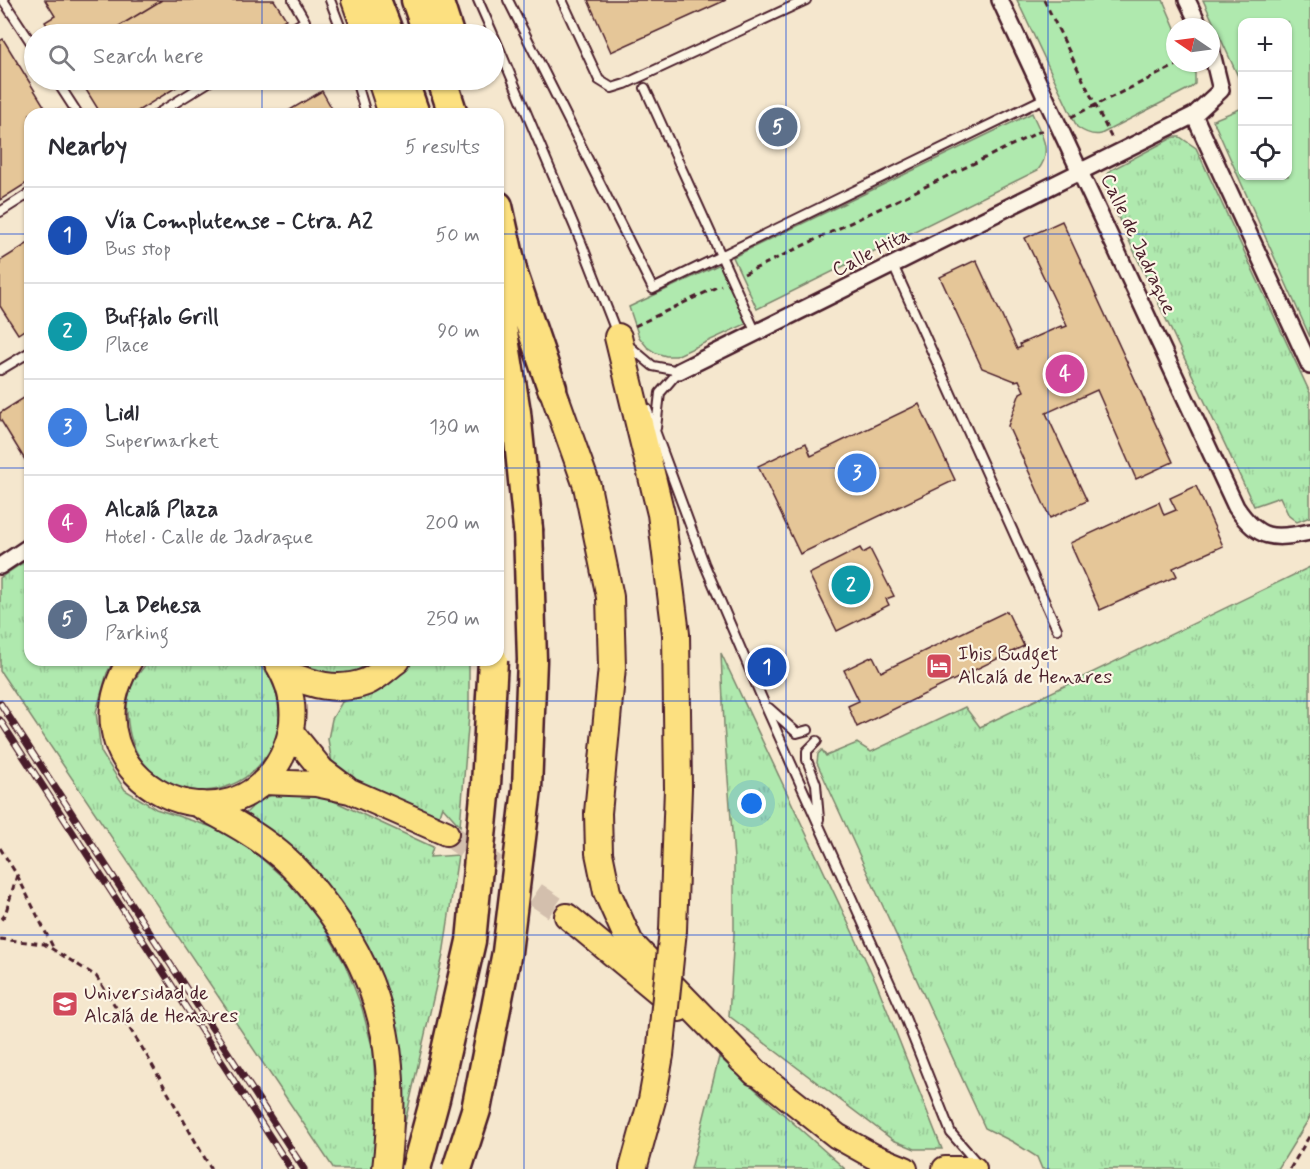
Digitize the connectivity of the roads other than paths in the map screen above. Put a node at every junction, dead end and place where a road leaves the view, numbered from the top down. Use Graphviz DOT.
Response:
graph roads {
  1 [pos="3,0"];
  2 [pos="293,0"];
  3 [pos="330,0"];
  4 [pos="355,0"];
  5 [pos="376,0"];
  6 [pos="416,0"];
  7 [pos="438,0"];
  8 [pos="478,0"];
  9 [pos="508,0"];
  10 [pos="562,0"];
  11 [pos="806,0"];
  12 [pos="1000,0"];
  13 [pos="1187,0"];
  14 [pos="1196,18"];
  15 [pos="300,24"];
  16 [pos="340,24"];
  17 [pos="363,24"];
  18 [pos="385,24"];
  19 [pos="424,24"];
  20 [pos="446,24"];
  21 [pos="488,24"];
  22 [pos="24,32"];
  23 [pos="504,61"];
  24 [pos="1217,72"];
  25 [pos="645,88"];
  26 [pos="62,90"];
  27 [pos="196,90"];
  28 [pos="359,90"];
  29 [pos="384,90"];
  30 [pos="407,90"];
  31 [pos="445,90"];
  32 [pos="466,90"];
  33 [pos="1046,98"];
  34 [pos="74,108"];
  35 [pos="167,108"];
  36 [pos="364,108"];
  37 [pos="390,108"];
  38 [pos="413,108"];
  39 [pos="451,108"];
  40 [pos="471,108"];
  41 [pos="1194,115"];
  42 [pos="1080,171"];
  43 [pos="24,197"];
  44 [pos="0,212"];
  45 [pos="504,233"];
  46 [pos="722,256"];
  47 [pos="893,265"];
  48 [pos="756,333"];
  49 [pos="618,335"];
  50 [pos="504,339"];
  51 [pos="24,356"];
  52 [pos="1310,366"];
  53 [pos="0,370"];
  54 [pos="679,371"];
  55 [pos="552,388"];
  56 [pos="639,388"];
  57 [pos="643,398"];
  58 [pos="656,429"];
  59 [pos="1310,532"];
  60 [pos="24,550"];
  61 [pos="0,566"];
  62 [pos="1057,629"];
  63 [pos="127,666"];
  64 [pos="388,666"];
  65 [pos="493,666"];
  66 [pos="280,667"];
  67 [pos="764,703"];
  68 [pos="808,730"];
  69 [pos="292,733"];
  70 [pos="817,741"];
  71 [pos="263,782"];
  72 [pos="350,792"];
  73 [pos="201,805"];
  74 [pos="820,826"];
  75 [pos="446,833"];
  76 [pos="567,916"];
  77 [pos="755,1072"];
  78 [pos="837,1136"];
  79 [pos="386,1169"];
  80 [pos="416,1169"];
  81 [pos="457,1169"];
  82 [pos="633,1169"];
  83 [pos="863,1169"];
  84 [pos="905,1169"];
  85 [pos="945,1169"];
  86 [pos="974,1169"];
  87 [pos="983,1169"];
  1 -- 22 [label="lane"];
  2 -- 15 [label="lane"];
  3 -- 16 [label="lane"];
  4 -- 17 [label="highway"];
  5 -- 18 [label="highway"];
  6 -- 19 [label="highway"];
  7 -- 20 [label="highway"];
  8 -- 21 [label="lane"];
  9 -- 46 [label="lane"];
  10 -- 11 [label="lane"];
  12 -- 33 [label="street, Calle de Jadraque"];
  13 -- 14 [label="street"];
  23 -- 49 [label="lane"];
  24 -- 41 [label="street, Calle Hita"];
  25 -- 46 [label="lane"];
  26 -- 34 [label="lane"];
  27 -- 35 [label="lane"];
  28 -- 36 [label="lane"];
  29 -- 37 [label="highway"];
  30 -- 38 [label="highway"];
  31 -- 39 [label="highway"];
  32 -- 40 [label="highway"];
  33 -- 42 [label="street, Calle de Jadraque"];
  33 -- 46 [label="lane"];
  41 -- 42 [label="street, Calle Hita"];
  41 -- 52 [label="street"];
  42 -- 47 [label="street, Calle Hita"];
  42 -- 59 [label="street, Calle de Jadraque"];
  43 -- 44 [label="lane"];
  45 -- 55 [label="highway"];
  46 -- 48 [label="lane"];
  47 -- 48 [label="street, Calle Hita"];
  47 -- 62 [label="lane"];
  48 -- 54 [label="street, Calle Hita"];
  49 -- 54 [label="lane"];
  49 -- 56 [label="lane"];
  49 -- 82 [label="highway, bridge"];
  50 -- 81 [label="highway, bridge"];
  51 -- 53 [label="lane"];
  54 -- 58 [label="lane, Calle Hita"];
  55 -- 77 [label="highway"];
  57 -- 58 [label="lane"];
  58 -- 67 [label="lane"];
  60 -- 61 [label="street"];
  63 -- 73 [label="main road"];
  64 -- 66 [label="highway"];
  65 -- 80 [label="highway, bridge"];
  66 -- 69 [label="main road"];
  67 -- 68 [label="lane"];
  67 -- 74 [label="lane"];
  69 -- 71 [label="main road"];
  69 -- 72 [label="main road"];
  70 -- 74 [label="lane"];
  71 -- 72 [label="main road"];
  71 -- 73 [label="main road"];
  72 -- 75 [label="main road"];
  73 -- 79 [label="highway"];
  74 -- 87 [label="lane"];
  76 -- 77 [label="main road"];
  77 -- 78 [label="main road"];
  78 -- 83 [label="main road"];
  78 -- 84 [label="main road"];
  85 -- 86 [label="main road"];
}
